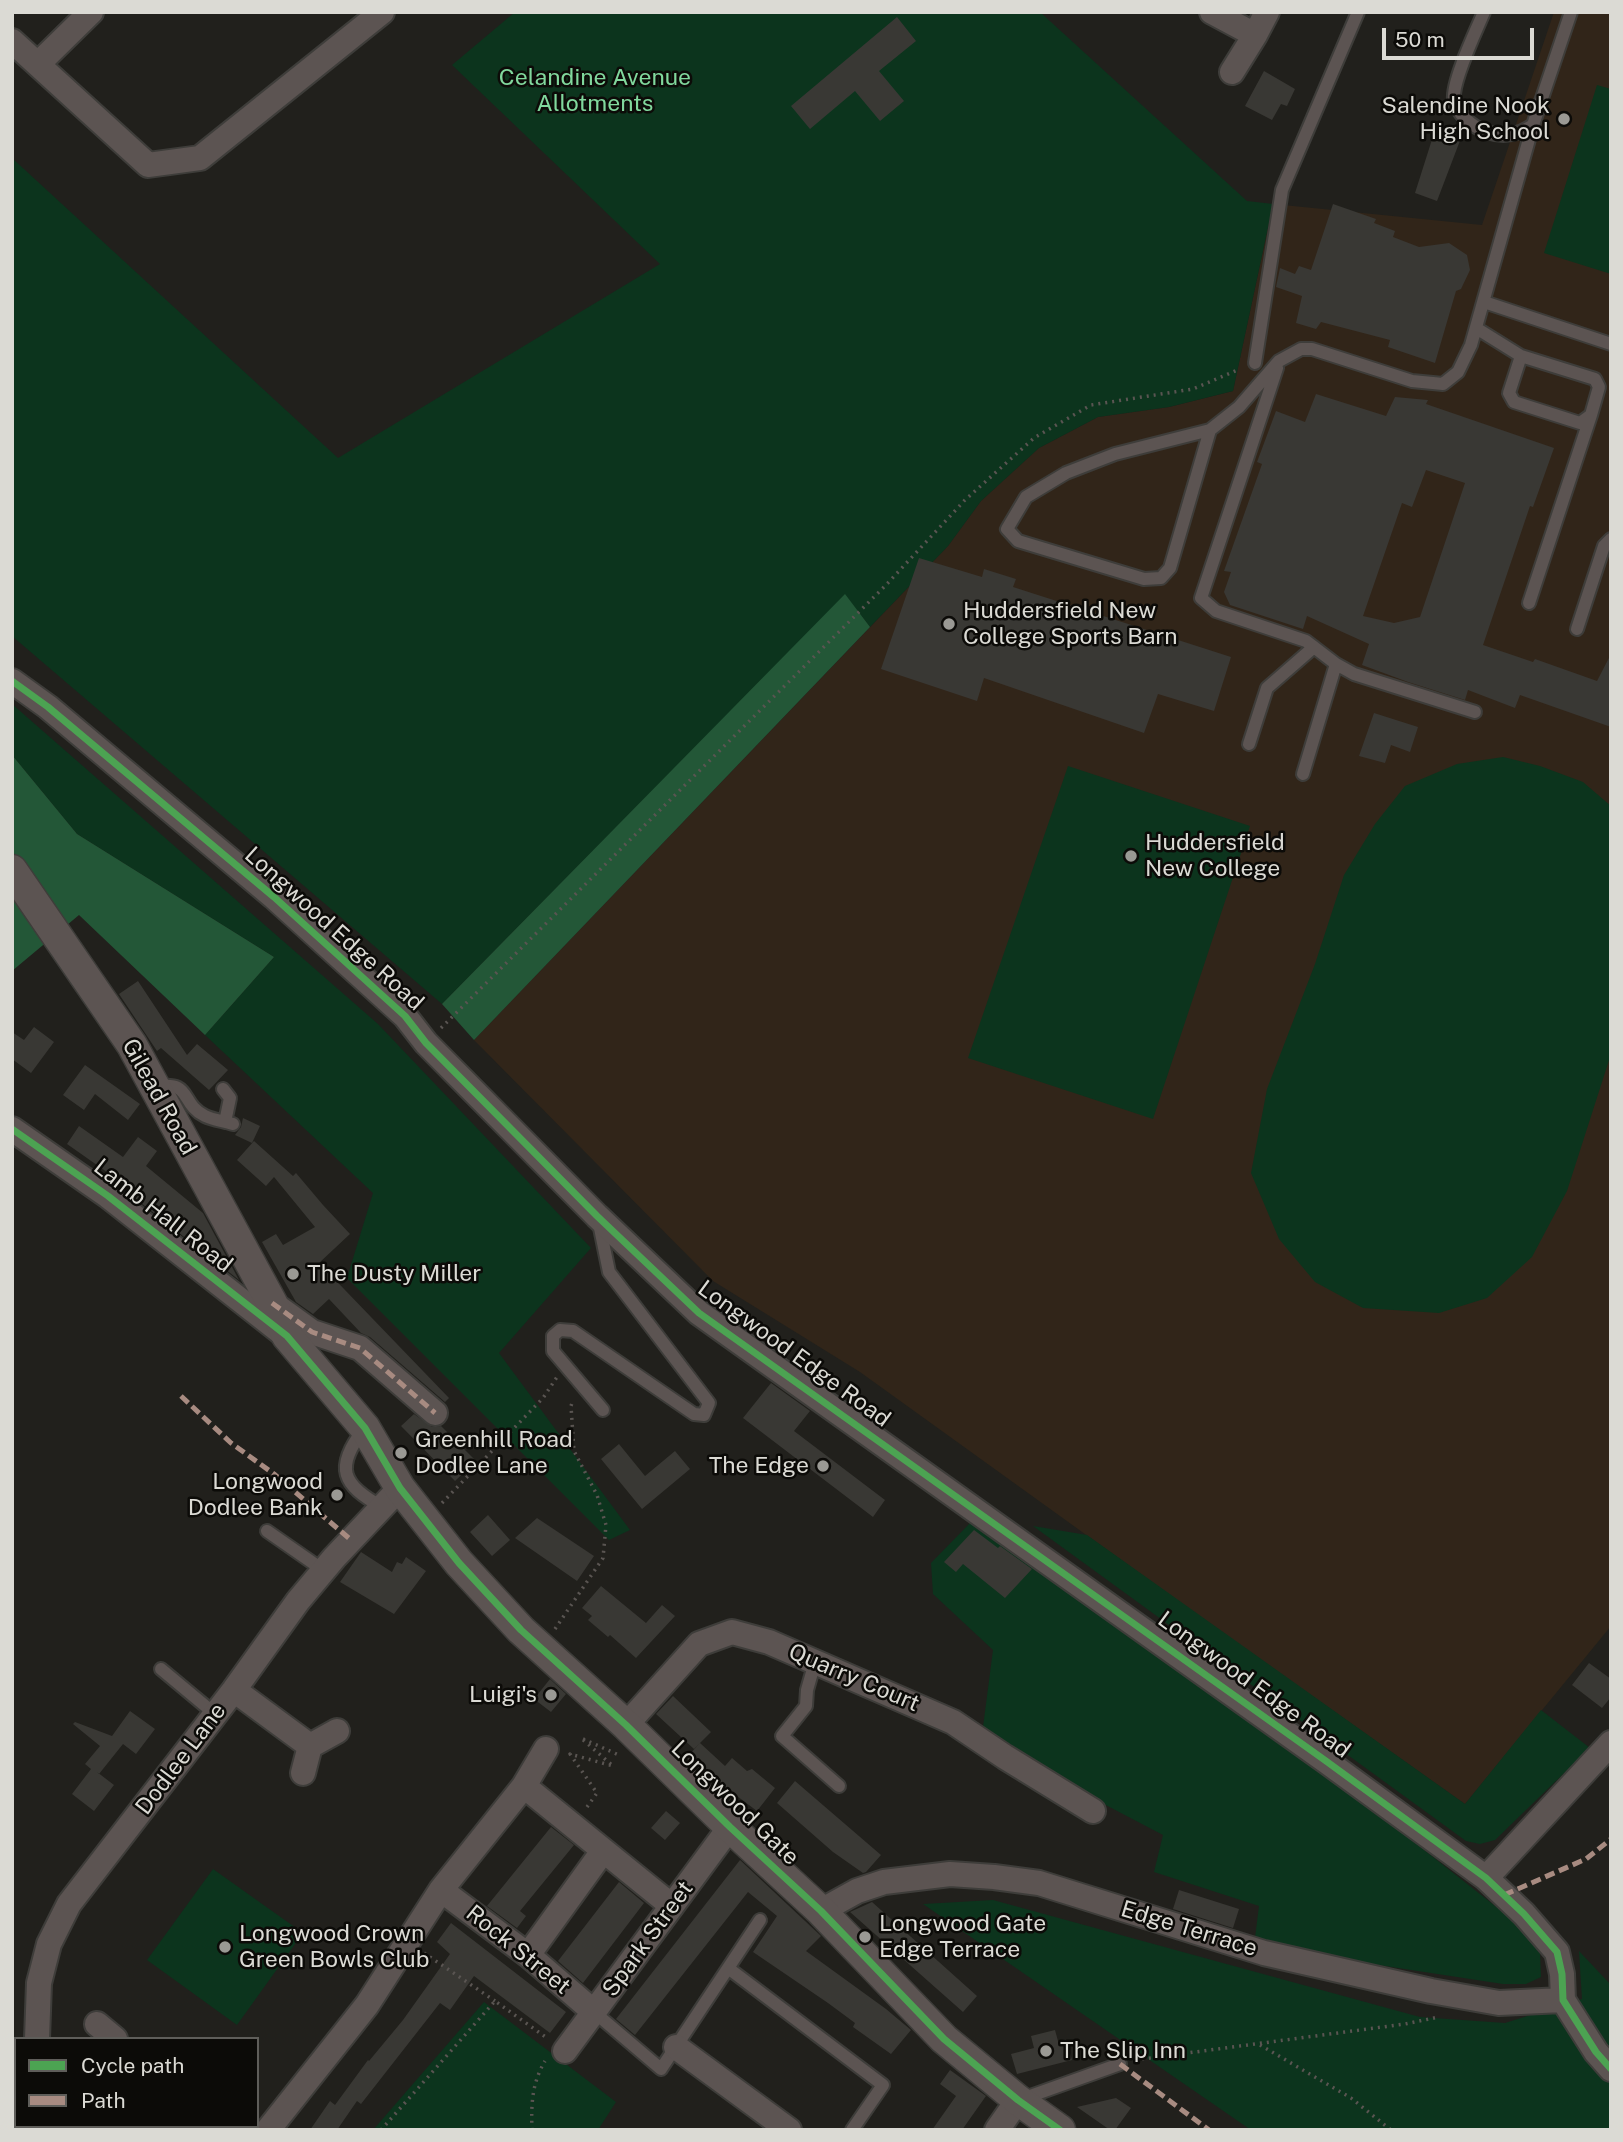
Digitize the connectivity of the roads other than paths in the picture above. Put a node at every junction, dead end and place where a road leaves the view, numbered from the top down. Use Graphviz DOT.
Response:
graph roads {
  1 [pos="91,12"];
  2 [pos="382,12"];
  3 [pos="1212,12"];
  4 [pos="1267,12"];
  5 [pos="1358,12"];
  6 [pos="1484,12"];
  7 [pos="1571,12"];
  8 [pos="1255,36"];
  9 [pos="12,41"];
  10 [pos="38,64"];
  11 [pos="1232,72"];
  12 [pos="1532,125"];
  13 [pos="1484,302"];
  14 [pos="1476,328"];
  15 [pos="1611,344"];
  16 [pos="1521,356"];
  17 [pos="1279,361"];
  18 [pos="1255,363"];
  19 [pos="1591,415"];
  20 [pos="1210,430"];
  21 [pos="1611,539"];
  22 [pos="1529,603"];
  23 [pos="1577,629"];
  24 [pos="1314,647"];
  25 [pos="1336,664"];
  26 [pos="12,681"];
  27 [pos="1475,712"];
  28 [pos="1249,744"];
  29 [pos="1303,774"];
  30 [pos="12,870"];
  31 [pos="155,1087"];
  32 [pos="223,1089"];
  33 [pos="12,1129"];
  34 [pos="597,1216"];
  35 [pos="272,1303"];
  36 [pos="287,1336"];
  37 [pos="603,1410"];
  38 [pos="435,1413"];
  39 [pos="365,1428"];
  40 [pos="391,1498"];
  41 [pos="267,1531"];
  42 [pos="323,1570"];
  43 [pos="815,1662"];
  44 [pos="161,1669"];
  45 [pos="234,1690"];
  46 [pos="215,1714"];
  47 [pos="626,1725"];
  48 [pos="337,1731"];
  49 [pos="1611,1743"];
  50 [pos="310,1746"];
  51 [pos="546,1749"];
  52 [pos="303,1773"];
  53 [pos="524,1786"];
  54 [pos="839,1786"];
  55 [pos="1093,1811"];
  56 [pos="730,1827"];
  57 [pos="603,1851"];
  58 [pos="1486,1878"];
  59 [pos="441,1890"];
  60 [pos="671,1906"];
  61 [pos="821,1911"];
  62 [pos="760,1920"];
  63 [pos="528,1955"];
  64 [pos="728,1968"];
  65 [pos="1563,2000"];
  66 [pos="594,2012"];
  67 [pos="37,2037"];
  68 [pos="676,2047"];
  69 [pos="561,2048"];
  70 [pos="1120,2064"];
  71 [pos="1611,2069"];
  72 [pos="1018,2100"];
  73 [pos="268,2130"];
  74 [pos="789,2130"];
  75 [pos="852,2130"];
  76 [pos="997,2130"];
  77 [pos="1060,2130"];
  1 -- 10 [label="street"];
  2 -- 10 [label="street"];
  3 -- 8 [label="street"];
  4 -- 8 [label="street"];
  5 -- 18 [label="lane"];
  6 -- 12 [label="lane"];
  7 -- 12 [label="lane"];
  8 -- 11 [label="street"];
  9 -- 10 [label="street"];
  12 -- 13 [label="lane"];
  13 -- 14 [label="lane"];
  13 -- 15 [label="lane"];
  14 -- 16 [label="lane"];
  14 -- 17 [label="lane"];
  16 -- 19 [label="lane"];
  16 -- 19 [label="lane"];
  17 -- 20 [label="lane"];
  17 -- 24 [label="lane"];
  19 -- 22 [label="lane"];
  20 -- 20 [label="lane"];
  21 -- 23 [label="lane"];
  24 -- 25 [label="lane"];
  24 -- 28 [label="lane"];
  25 -- 27 [label="lane"];
  25 -- 29 [label="lane"];
  26 -- 34 [label="street, Longwood Edge Road"];
  30 -- 31 [label="street, Gilead Road"];
  31 -- 32 [label="lane"];
  31 -- 35 [label="street, Gilead Road"];
  33 -- 36 [label="street, Lamb Hall Road"];
  34 -- 37 [label="lane"];
  34 -- 58 [label="street, Longwood Edge Road"];
  35 -- 36 [label="street, Gilead Road"];
  35 -- 38 [label="street"];
  36 -- 39 [label="street, Gilead Road"];
  39 -- 40 [label="street, Longwood Gate"];
  39 -- 40 [label="lane"];
  40 -- 42 [label="street, Dodlee Lane"];
  40 -- 47 [label="street, Longwood Gate"];
  41 -- 42 [label="lane"];
  42 -- 45 [label="street, Dodlee Lane"];
  43 -- 47 [label="street, Quarry Court"];
  43 -- 54 [label="lane"];
  43 -- 55 [label="street, Quarry Court"];
  44 -- 46 [label="lane"];
  45 -- 46 [label="street, Dodlee Lane"];
  45 -- 50 [label="street"];
  46 -- 67 [label="street, Dodlee Lane"];
  47 -- 56 [label="street, Longwood Gate"];
  48 -- 50 [label="street"];
  49 -- 58 [label="street"];
  50 -- 52 [label="street"];
  51 -- 53 [label="street"];
  53 -- 57 [label="street"];
  53 -- 59 [label="street"];
  56 -- 60 [label="street, Spark Street"];
  56 -- 61 [label="street, Longwood Gate"];
  57 -- 60 [label="street"];
  57 -- 63 [label="street"];
  58 -- 65 [label="street, Longwood Edge Road"];
  59 -- 63 [label="street, Rock Street"];
  59 -- 73 [label="street"];
  60 -- 66 [label="street, Spark Street"];
  61 -- 65 [label="street, Edge Terrace"];
  61 -- 72 [label="street, Longwood Gate"];
  62 -- 64 [label="lane"];
  63 -- 66 [label="street, Rock Street"];
  64 -- 68 [label="lane"];
  64 -- 75 [label="lane"];
  65 -- 71 [label="street"];
  66 -- 68 [label="lane"];
  66 -- 69 [label="street, Spark Street"];
  68 -- 74 [label="street"];
  70 -- 72 [label="lane"];
  72 -- 76 [label="street"];
  72 -- 77 [label="street, Longwood Gate"];
}
